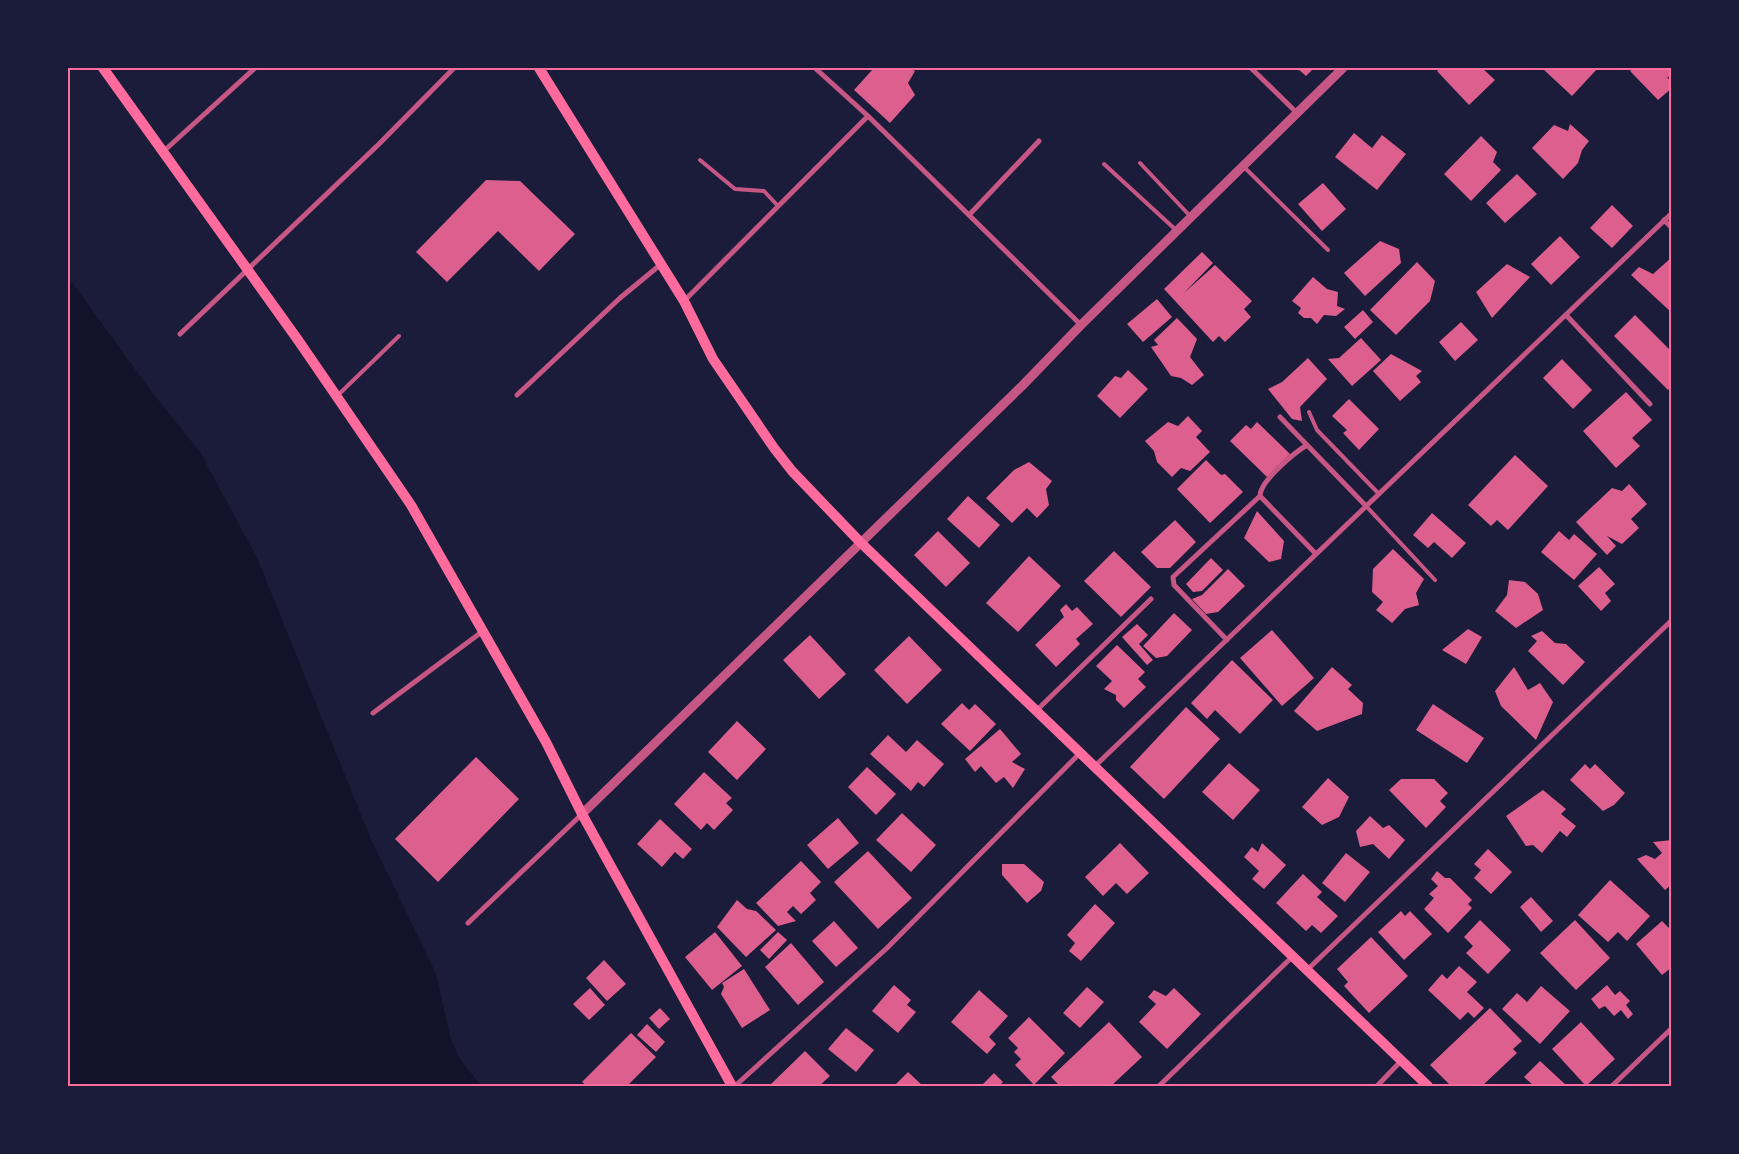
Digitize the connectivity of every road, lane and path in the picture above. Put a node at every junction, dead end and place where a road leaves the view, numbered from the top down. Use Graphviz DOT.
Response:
graph roads {
  1 [pos="103,68"];
  2 [pos="255,68"];
  3 [pos="454,68"];
  4 [pos="539,68"];
  5 [pos="816,68"];
  6 [pos="1251,68"];
  7 [pos="1344,68"];
  8 [pos="1298,114"];
  9 [pos="868,116"];
  10 [pos="1039,141"];
  11 [pos="164,150"];
  12 [pos="700,160"];
  13 [pos="1140,163"];
  14 [pos="1104,164"];
  15 [pos="1244,167"];
  16 [pos="778,206"];
  17 [pos="1672,213"];
  18 [pos="970,214"];
  19 [pos="1191,218"];
  20 [pos="1664,220"];
  21 [pos="1672,228"];
  22 [pos="1177,231"];
  23 [pos="1328,250"];
  24 [pos="660,265"];
  25 [pos="247,268"];
  26 [pos="684,301"];
  27 [pos="1566,314"];
  28 [pos="1081,325"];
  29 [pos="180,334"];
  30 [pos="399,336"];
  31 [pos="517,395"];
  32 [pos="338,396"];
  33 [pos="1650,404"];
  34 [pos="1309,412"];
  35 [pos="1280,417"];
  36 [pos="1307,445"];
  37 [pos="1379,494"];
  38 [pos="1260,496"];
  39 [pos="1366,506"];
  40 [pos="860,542"];
  41 [pos="1316,554"];
  42 [pos="1436,580"];
  43 [pos="1151,599"];
  44 [pos="1672,620"];
  45 [pos="483,631"];
  46 [pos="1227,640"];
  47 [pos="1037,710"];
  48 [pos="373,713"];
  49 [pos="1080,753"];
  50 [pos="1094,767"];
  51 [pos="582,814"];
  52 [pos="468,923"];
  53 [pos="1292,957"];
  54 [pos="1307,971"];
  55 [pos="1672,1028"];
  56 [pos="1402,1060"];
  57 [pos="734,1086"];
  58 [pos="1159,1086"];
  59 [pos="1377,1086"];
  60 [pos="1428,1086"];
  61 [pos="1612,1086"];
  1 -- 11 [label="main road"];
  2 -- 11 [label="street"];
  3 -- 25 [label="street"];
  4 -- 24 [label="main road"];
  5 -- 9 [label="street"];
  6 -- 8 [label="street"];
  7 -- 8 [label="street"];
  8 -- 15 [label="street"];
  9 -- 16 [label="street"];
  9 -- 18 [label="street"];
  10 -- 18 [label="street"];
  11 -- 25 [label="main road"];
  12 -- 16 [label="lane"];
  13 -- 19 [label="lane"];
  14 -- 22 [label="lane"];
  15 -- 19 [label="street"];
  15 -- 23 [label="lane"];
  16 -- 26 [label="street"];
  17 -- 20 [label="street"];
  18 -- 28 [label="street"];
  19 -- 22 [label="street"];
  20 -- 21 [label="street"];
  20 -- 27 [label="street"];
  22 -- 28 [label="street"];
  24 -- 26 [label="main road"];
  24 -- 31 [label="street"];
  25 -- 29 [label="street"];
  25 -- 32 [label="main road"];
  26 -- 40 [label="main road"];
  27 -- 33 [label="street"];
  27 -- 37 [label="street"];
  28 -- 40 [label="street"];
  30 -- 32 [label="lane"];
  32 -- 45 [label="main road"];
  34 -- 37 [label="lane"];
  35 -- 36 [label="street"];
  36 -- 38 [label="street"];
  36 -- 39 [label="street"];
  37 -- 39 [label="street"];
  38 -- 41 [label="street"];
  38 -- 46 [label="street"];
  39 -- 41 [label="street"];
  39 -- 42 [label="lane"];
  40 -- 47 [label="main road"];
  40 -- 51 [label="street"];
  41 -- 46 [label="street"];
  43 -- 47 [label="street"];
  44 -- 54 [label="street"];
  45 -- 48 [label="street"];
  45 -- 51 [label="main road"];
  46 -- 50 [label="street"];
  47 -- 49 [label="main road"];
  49 -- 50 [label="main road"];
  49 -- 57 [label="street"];
  50 -- 53 [label="main road"];
  51 -- 52 [label="street"];
  51 -- 57 [label="main road"];
  53 -- 54 [label="main road"];
  53 -- 58 [label="street"];
  54 -- 56 [label="main road"];
  55 -- 61 [label="street"];
  56 -- 59 [label="street"];
  56 -- 60 [label="main road"];
}
